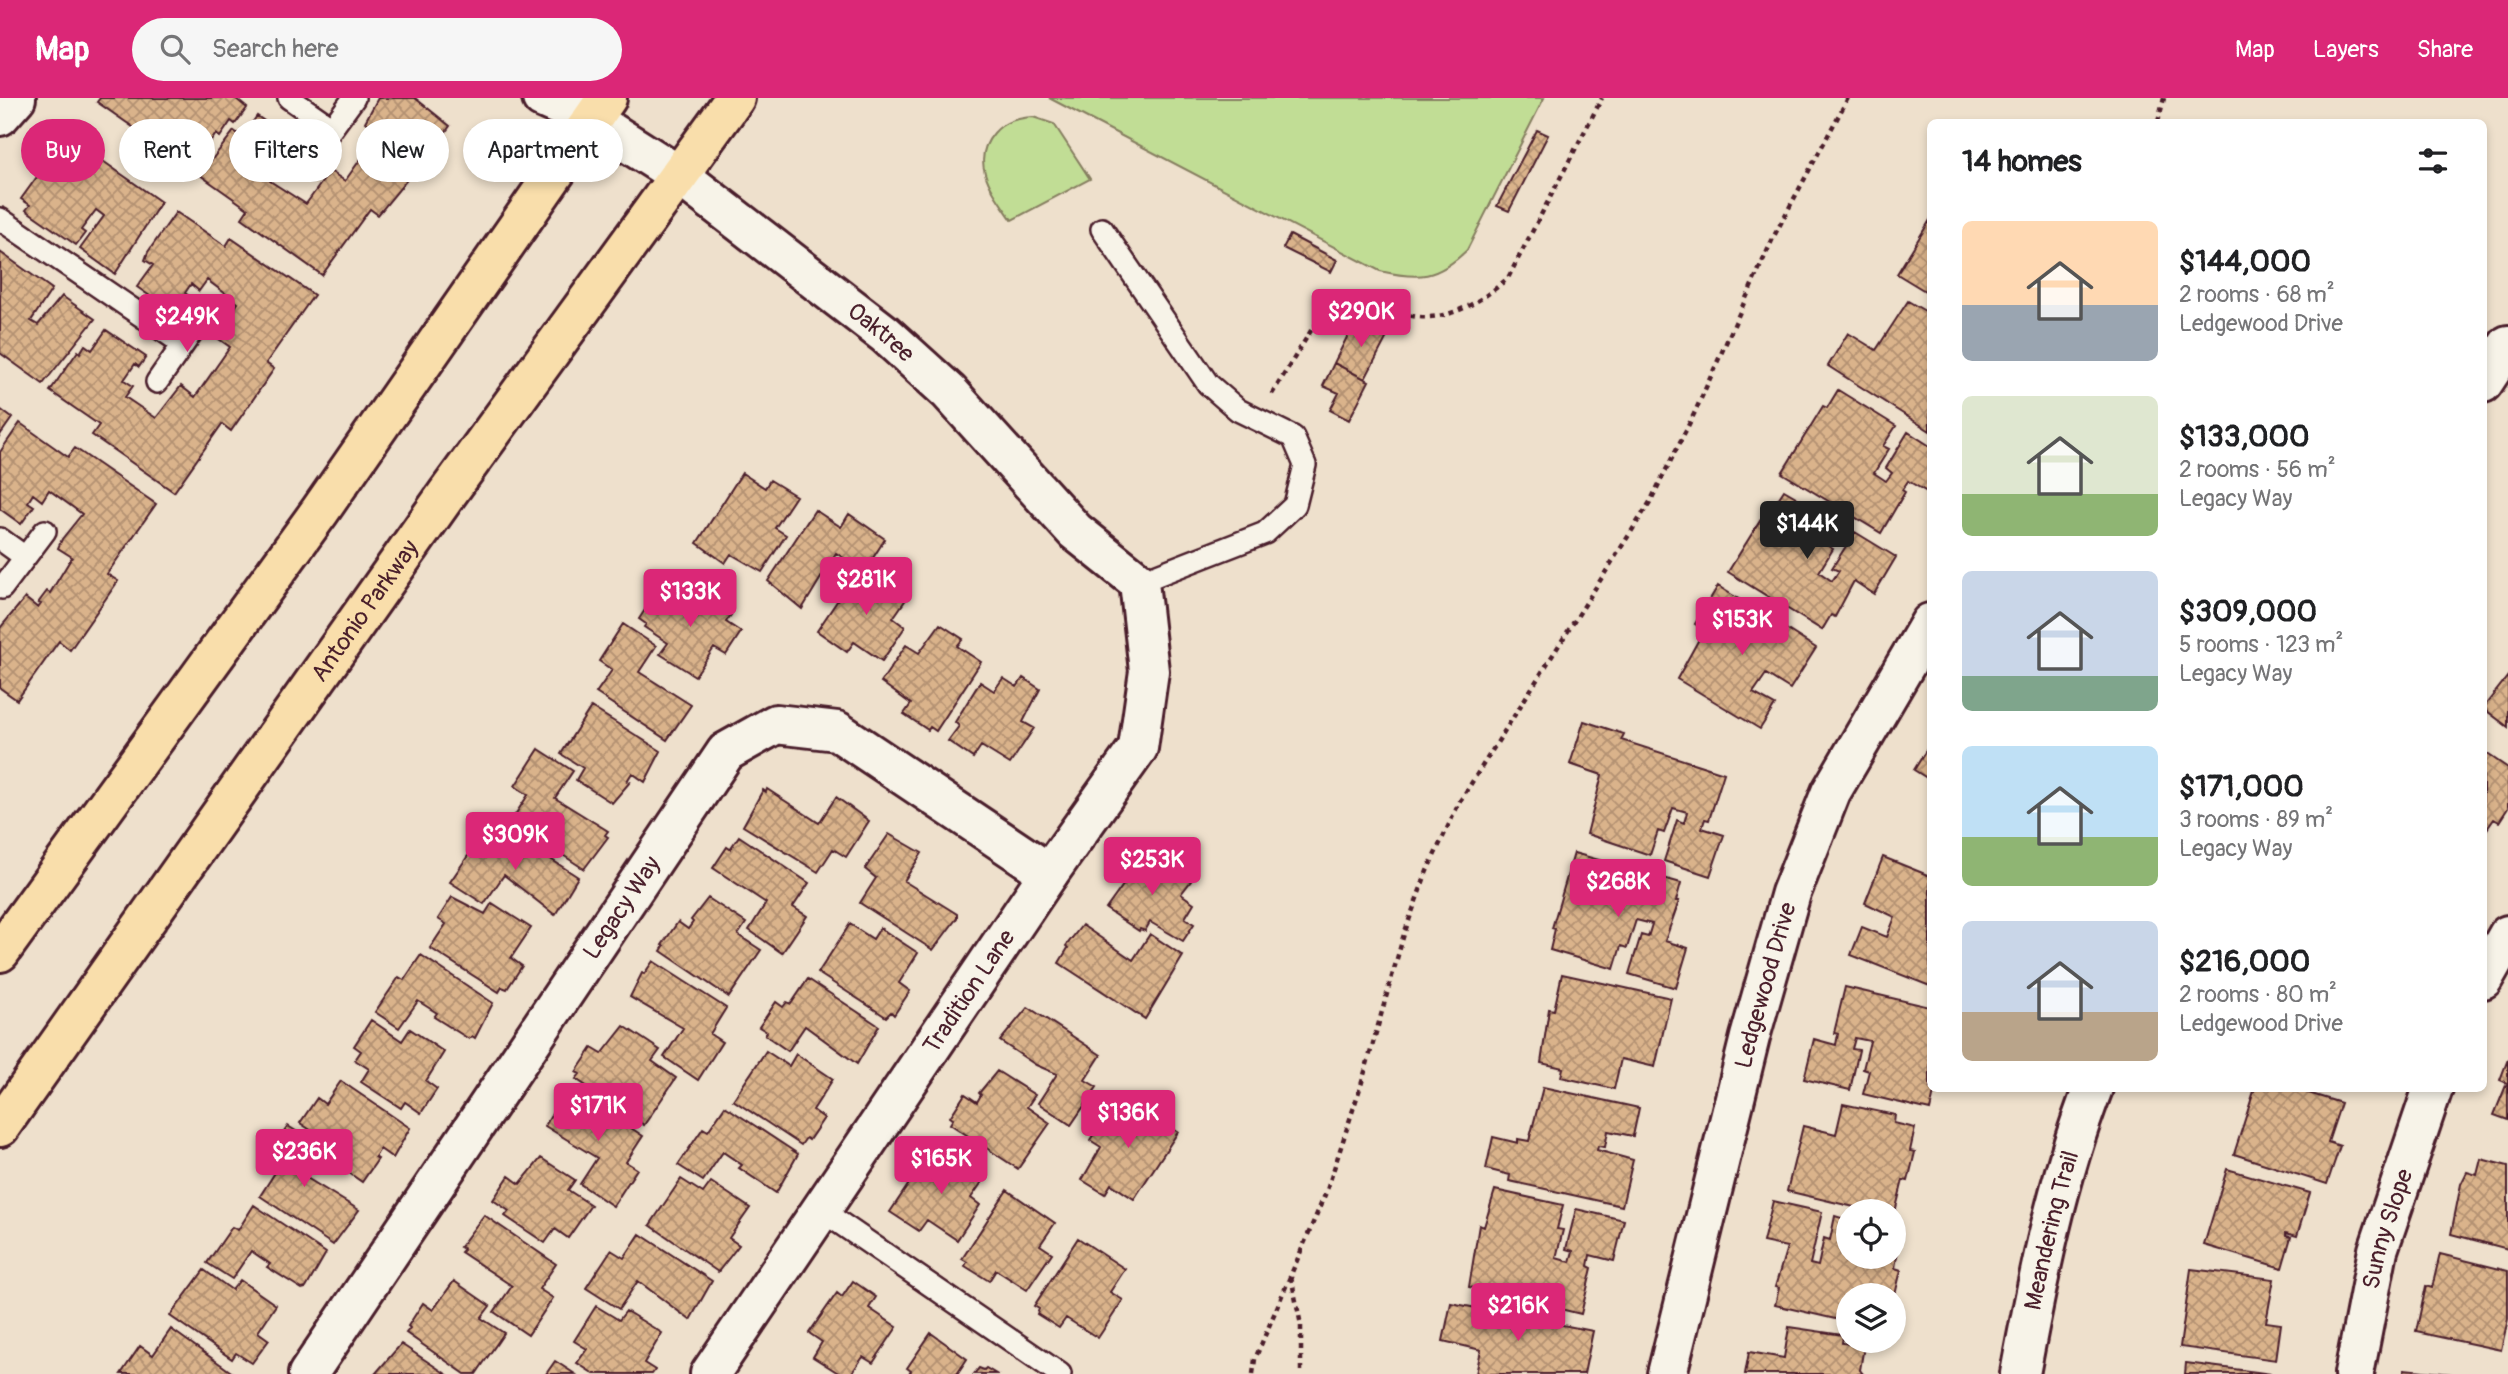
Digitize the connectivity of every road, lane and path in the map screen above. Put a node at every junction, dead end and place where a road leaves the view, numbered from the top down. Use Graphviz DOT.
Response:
graph roads {
  1 [pos="16,98"];
  2 [pos="289,98"];
  3 [pos="354,98"];
  4 [pos="542,98"];
  5 [pos="735,98"];
  6 [pos="1602,98"];
  7 [pos="1848,98"];
  8 [pos="2164,98"];
  9 [pos="592,105"];
  10 [pos="0,116"];
  11 [pos="319,119"];
  12 [pos="339,119"];
  13 [pos="2159,119"];
  14 [pos="680,176"];
  15 [pos="0,219"];
  16 [pos="1102,229"];
  17 [pos="203,316"];
  18 [pos="183,344"];
  19 [pos="2508,345"];
  20 [pos="2487,377"];
  21 [pos="157,382"];
  22 [pos="1256,418"];
  23 [pos="45,531"];
  24 [pos="0,539"];
  25 [pos="25,557"];
  26 [pos="1139,582"];
  27 [pos="2,588"];
  28 [pos="1927,628"];
  29 [pos="1049,873"];
  30 [pos="0,951"];
  31 [pos="2091,1092"];
  32 [pos="2432,1092"];
  33 [pos="0,1127"];
  34 [pos="821,1210"];
  35 [pos="1290,1276"];
  36 [pos="308,1374"];
  37 [pos="710,1374"];
  38 [pos="1060,1374"];
  39 [pos="1252,1374"];
  40 [pos="1301,1374"];
  41 [pos="1667,1374"];
  42 [pos="2020,1374"];
  43 [pos="2354,1374"];
  1 -- 10 [label="street"];
  2 -- 11 [label="lane"];
  3 -- 12 [label="lane"];
  4 -- 9 [label="street, Oaktree"];
  5 -- 14 [label="main road, Antonio Parkway"];
  6 -- 22 [label="path"];
  7 -- 35 [label="path"];
  8 -- 13 [label="path"];
  9 -- 14 [label="street, Oaktree"];
  9 -- 30 [label="main road"];
  14 -- 26 [label="street, Oaktree"];
  14 -- 33 [label="main road, Antonio Parkway"];
  15 -- 18 [label="lane"];
  16 -- 22 [label="lane"];
  17 -- 18 [label="lane"];
  18 -- 21 [label="lane"];
  19 -- 20 [label="street"];
  22 -- 26 [label="lane"];
  23 -- 25 [label="lane"];
  24 -- 25 [label="lane"];
  25 -- 27 [label="lane"];
  26 -- 29 [label="street, Tradition Lane"];
  28 -- 41 [label="street, Ledgewood Drive"];
  29 -- 34 [label="street, Tradition Lane"];
  29 -- 36 [label="street, Legacy Way"];
  31 -- 42 [label="street, Meandering Trail"];
  32 -- 43 [label="street, Sunny Slope"];
  34 -- 37 [label="street, Tradition Lane"];
  34 -- 38 [label="lane"];
  35 -- 39 [label="path"];
  35 -- 40 [label="path"];
}
